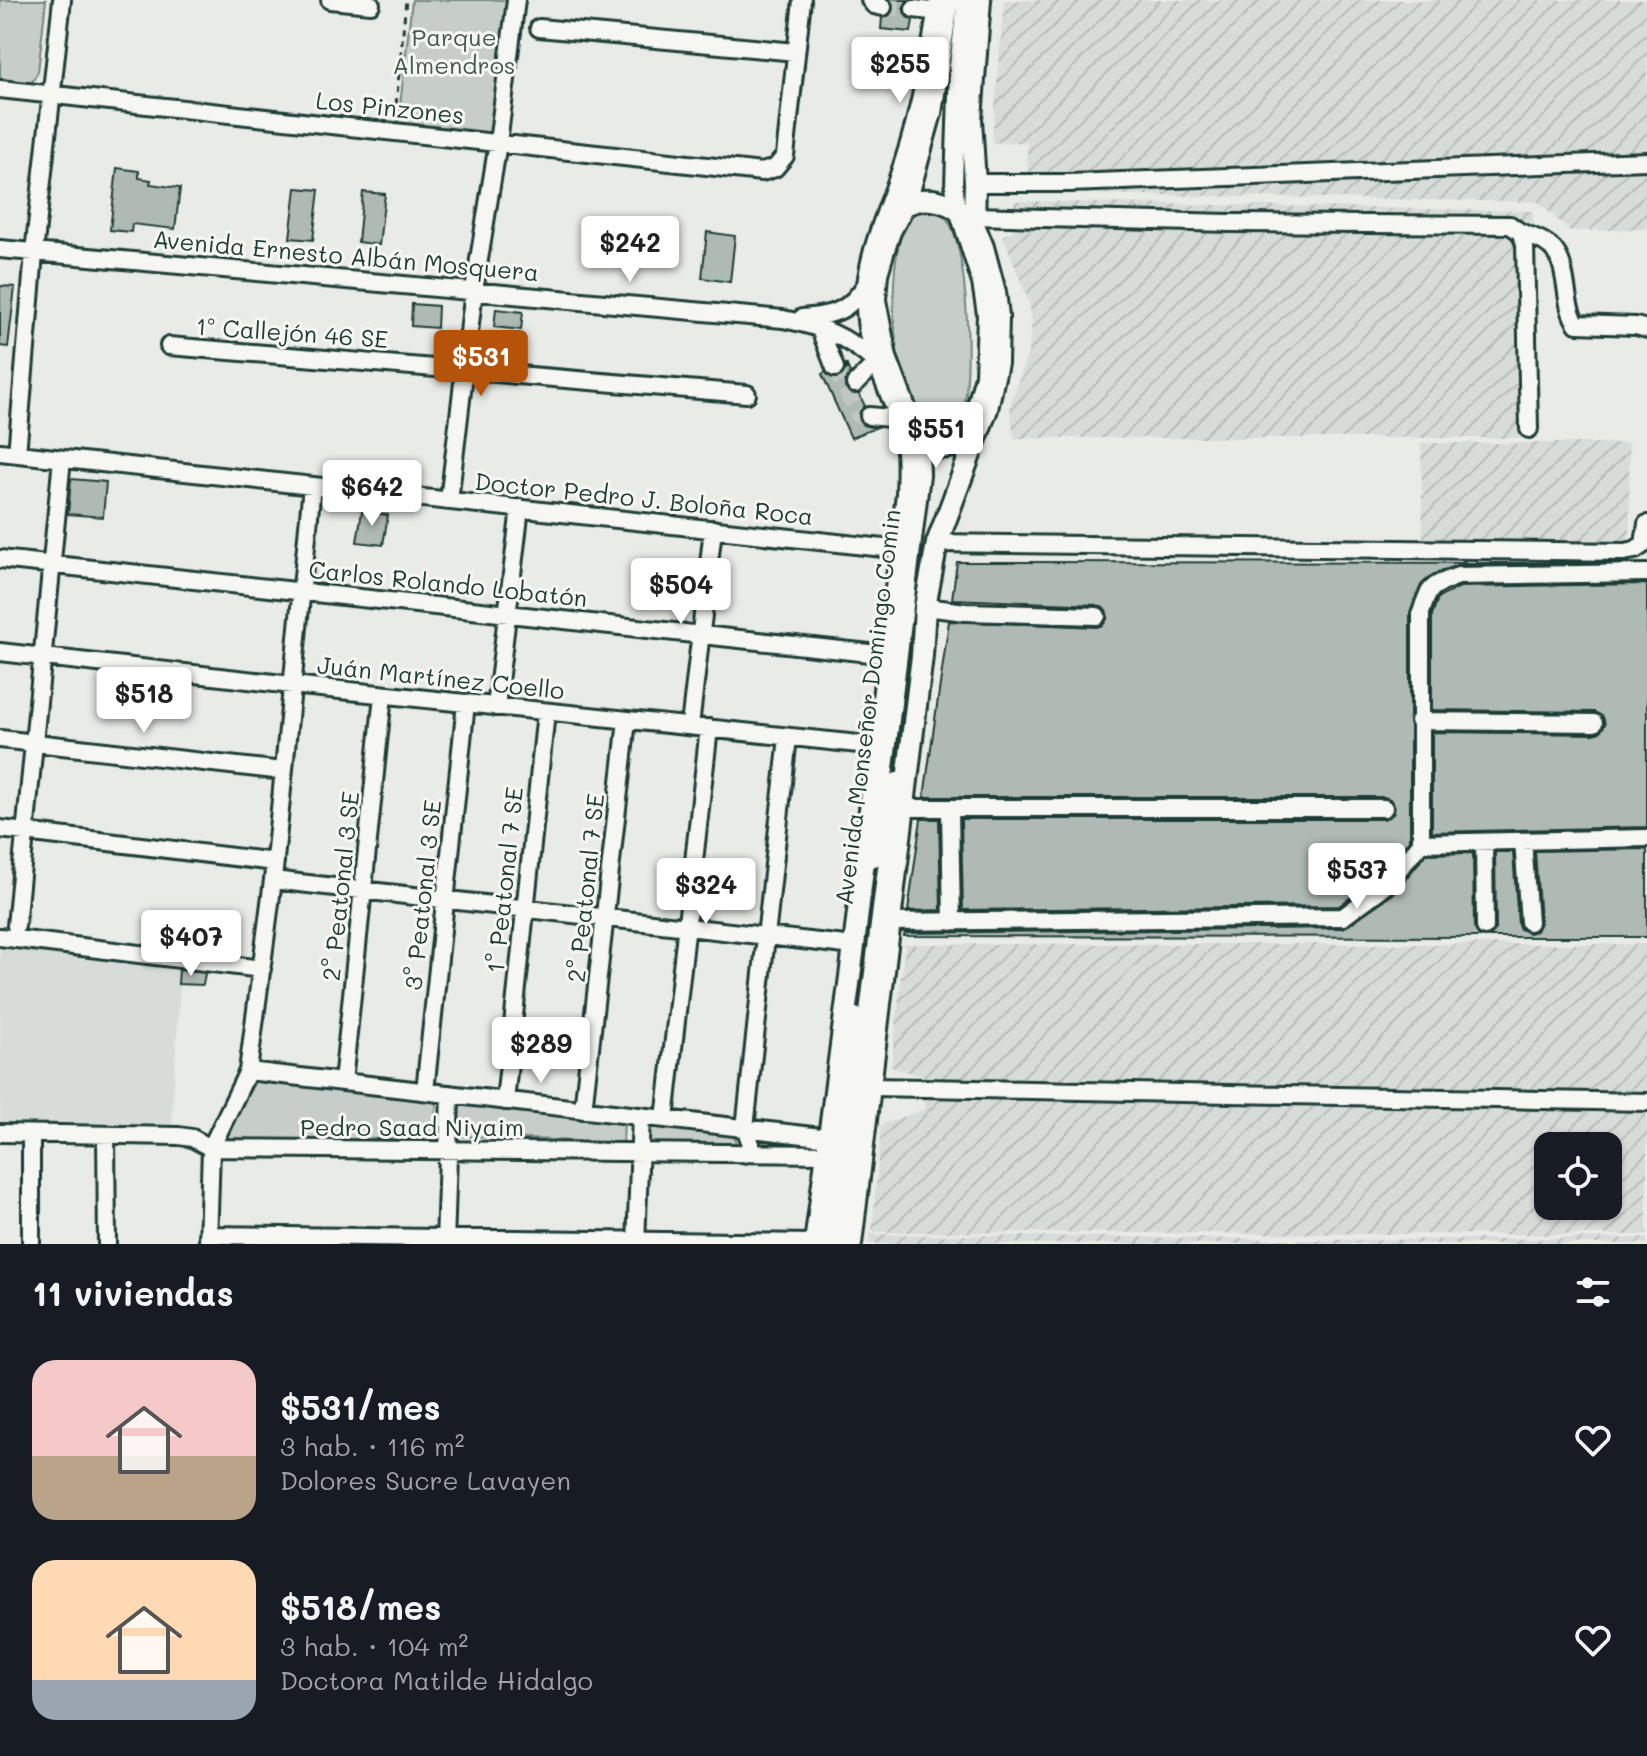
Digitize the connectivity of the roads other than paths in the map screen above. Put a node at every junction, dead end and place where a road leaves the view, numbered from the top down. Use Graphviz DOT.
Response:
graph roads {
  1 [pos="62,0"];
  2 [pos="330,0"];
  3 [pos="516,0"];
  4 [pos="802,0"];
  5 [pos="966,0"];
  6 [pos="980,0"];
  7 [pos="371,4"];
  8 [pos="943,4"];
  9 [pos="914,9"];
  10 [pos="539,28"];
  11 [pos="796,52"];
  12 [pos="0,89"];
  13 [pos="52,94"];
  14 [pos="498,143"];
  15 [pos="1647,161"];
  16 [pos="975,183"];
  17 [pos="908,202"];
  18 [pos="969,216"];
  19 [pos="888,217"];
  20 [pos="1520,232"];
  21 [pos="0,249"];
  22 [pos="34,253"];
  23 [pos="869,280"];
  24 [pos="474,290"];
  25 [pos="783,319"];
  26 [pos="819,327"];
  27 [pos="1647,329"];
  28 [pos="169,346"];
  29 [pos="876,363"];
  30 [pos="835,368"];
  31 [pos="464,369"];
  32 [pos="855,384"];
  33 [pos="747,394"];
  34 [pos="869,416"];
  35 [pos="901,421"];
  36 [pos="1529,429"];
  37 [pos="972,437"];
  38 [pos="920,442"];
  39 [pos="9,453"];
  40 [pos="62,459"];
  41 [pos="312,486"];
  42 [pos="449,501"];
  43 [pos="520,508"];
  44 [pos="1647,524"];
  45 [pos="713,529"];
  46 [pos="937,543"];
  47 [pos="902,550"];
  48 [pos="0,559"];
  49 [pos="51,565"];
  50 [pos="1647,573"];
  51 [pos="301,592"];
  52 [pos="925,607"];
  53 [pos="507,614"];
  54 [pos="1097,616"];
  55 [pos="701,635"];
  56 [pos="0,652"];
  57 [pos="895,656"];
  58 [pos="42,657"];
  59 [pos="292,685"];
  60 [pos="383,695"];
  61 [pos="466,703"];
  62 [pos="496,707"];
  63 [pos="546,712"];
  64 [pos="627,720"];
  65 [pos="1419,721"];
  66 [pos="1594,723"];
  67 [pos="690,726"];
  68 [pos="709,728"];
  69 [pos="788,737"];
  70 [pos="0,739"];
  71 [pos="33,743"];
  72 [pos="878,746"];
  73 [pos="283,771"];
  74 [pos="903,808"];
  75 [pos="1384,808"];
  76 [pos="950,810"];
  77 [pos="0,829"];
  78 [pos="23,832"];
  79 [pos="1647,838"];
  80 [pos="1523,841"];
  81 [pos="1484,842"];
  82 [pos="1421,843"];
  83 [pos="275,862"];
  84 [pos="273,880"];
  85 [pos="365,890"];
  86 [pos="445,899"];
  87 [pos="525,908"];
  88 [pos="606,918"];
  89 [pos="891,922"];
  90 [pos="952,922"];
  91 [pos="1529,922"];
  92 [pos="16,926"];
  93 [pos="686,927"];
  94 [pos="1485,927"];
  95 [pos="765,936"];
  96 [pos="0,937"];
  97 [pos="854,946"];
  98 [pos="262,969"];
  99 [pos="248,1071"];
  100 [pos="343,1082"];
  101 [pos="872,1087"];
  102 [pos="425,1091"];
  103 [pos="450,1094"];
  104 [pos="505,1101"];
  105 [pos="1647,1102"];
  106 [pos="583,1110"];
  107 [pos="641,1116"];
  108 [pos="665,1119"];
  109 [pos="745,1128"];
  110 [pos="0,1133"];
  111 [pos="31,1134"];
  112 [pos="106,1135"];
  113 [pos="829,1146"];
  114 [pos="211,1148"];
  115 [pos="448,1150"];
  116 [pos="639,1152"];
  117 [pos="745,1154"];
  118 [pos="208,1240"];
  119 [pos="446,1241"];
  120 [pos="636,1242"];
  121 [pos="31,1244"];
  122 [pos="107,1244"];
  123 [pos="819,1244"];
  124 [pos="839,1244"];
  125 [pos="851,1244"];
  1 -- 13 [label="street"];
  2 -- 7 [label="street"];
  3 -- 14 [label="street"];
  4 -- 11 [label="street"];
  5 -- 18 [label="street, Avenida Monseñor Domingo Comin"];
  6 -- 16 [label="main road, Avenida Monseñor Domingo Comin"];
  8 -- 9 [label="street"];
  8 -- 17 [label="street, Avenida Monseñor Domingo Comin"];
  8 -- 19 [label="main road, Avenida Monseñor Domingo Comin"];
  10 -- 11 [label="street"];
  11 -- 14 [label="street, Los Pinzones"];
  12 -- 13 [label="street, Los Pinzones"];
  13 -- 14 [label="street, Los Pinzones"];
  13 -- 22 [label="street"];
  14 -- 24 [label="street"];
  15 -- 16 [label="street"];
  16 -- 18 [label="main road, Avenida Monseñor Domingo Comin"];
  17 -- 18 [label="main road"];
  17 -- 19 [label="main road"];
  17 -- 38 [label="street, Avenida Monseñor Domingo Comin"];
  18 -- 20 [label="street"];
  18 -- 37 [label="main road, Avenida Monseñor Domingo Comin"];
  19 -- 23 [label="main road, Avenida Monseñor Domingo Comin"];
  20 -- 27 [label="street"];
  20 -- 36 [label="street"];
  21 -- 22 [label="street, Avenida Ernesto Albán Mosquera"];
  22 -- 24 [label="street, Avenida Ernesto Albán Mosquera"];
  22 -- 39 [label="street"];
  23 -- 25 [label="street, Avenida Ernesto Albán Mosquera"];
  23 -- 29 [label="main road, Avenida Monseñor Domingo Comin"];
  24 -- 25 [label="street, Avenida Ernesto Albán Mosquera"];
  24 -- 31 [label="street"];
  25 -- 26 [label="street, Avenida Ernesto Albán Mosquera"];
  26 -- 29 [label="street, Avenida Ernesto Albán Mosquera"];
  26 -- 30 [label="street"];
  28 -- 31 [label="street, 1º Callejón 46 SE"];
  29 -- 32 [label="street"];
  29 -- 35 [label="main road, Avenida Monseñor Domingo Comin"];
  31 -- 33 [label="street, 1º Callejón 46 SE"];
  31 -- 42 [label="street"];
  34 -- 35 [label="street"];
  35 -- 38 [label="main road"];
  35 -- 47 [label="main road, Avenida Monseñor Domingo Comin"];
  37 -- 38 [label="main road"];
  37 -- 46 [label="main road, Avenida Monseñor Domingo Comin"];
  37 -- 124 [label="street, Avenida Monseñor Domingo Comin"];
  38 -- 57 [label="street, Avenida Monseñor Domingo Comin"];
  39 -- 40 [label="street, Doctor Pedro J. Boloña Roca"];
  40 -- 41 [label="street, Doctor Pedro J. Boloña Roca"];
  40 -- 49 [label="street"];
  41 -- 42 [label="street, Doctor Pedro J. Boloña Roca"];
  41 -- 51 [label="street"];
  42 -- 43 [label="street, Doctor Pedro J. Boloña Roca"];
  43 -- 45 [label="street, Doctor Pedro J. Boloña Roca"];
  43 -- 53 [label="street"];
  44 -- 46 [label="street"];
  45 -- 47 [label="street, Doctor Pedro J. Boloña Roca"];
  45 -- 55 [label="street"];
  46 -- 52 [label="main road, Avenida Monseñor Domingo Comin"];
  47 -- 57 [label="main road, Avenida Monseñor Domingo Comin"];
  48 -- 49 [label="street, Carlos Rolando Lobatón"];
  49 -- 51 [label="street, Carlos Rolando Lobatón"];
  49 -- 58 [label="street"];
  50 -- 65 [label="street"];
  51 -- 53 [label="street, Carlos Rolando Lobatón"];
  51 -- 59 [label="street"];
  52 -- 54 [label="street"];
  52 -- 74 [label="main road, Avenida Monseñor Domingo Comin"];
  53 -- 55 [label="street, Carlos Rolando Lobatón"];
  53 -- 62 [label="street"];
  55 -- 57 [label="street, Carlos Rolando Lobatón"];
  55 -- 67 [label="street"];
  56 -- 58 [label="street, Juán Martínez Coello"];
  57 -- 72 [label="main road, Avenida Monseñor Domingo Comin"];
  57 -- 123 [label="street, Avenida Monseñor Domingo Comin"];
  58 -- 59 [label="street, Juán Martínez Coello"];
  58 -- 71 [label="street"];
  59 -- 60 [label="street, Juán Martínez Coello"];
  59 -- 73 [label="street"];
  60 -- 61 [label="street, Juán Martínez Coello"];
  60 -- 85 [label="street, 2° Peatonal 3 SE"];
  61 -- 62 [label="street, Juán Martínez Coello"];
  61 -- 86 [label="street, 3° Peatonal 3 SE"];
  62 -- 63 [label="street, Juán Martínez Coello"];
  63 -- 64 [label="street, Juán Martínez Coello"];
  63 -- 87 [label="street, 1° Peatonal 7 SE"];
  64 -- 67 [label="street, Juán Martínez Coello"];
  64 -- 88 [label="street, 2° Peatonal 7 SE"];
  65 -- 66 [label="street"];
  65 -- 82 [label="street"];
  67 -- 68 [label="street, Juán Martínez Coello"];
  68 -- 69 [label="street, Juán Martínez Coello"];
  68 -- 93 [label="street"];
  69 -- 72 [label="street, Juán Martínez Coello"];
  69 -- 95 [label="street"];
  70 -- 71 [label="street"];
  71 -- 73 [label="street"];
  71 -- 78 [label="street"];
  72 -- 97 [label="main road, Avenida Monseñor Domingo Comin"];
  73 -- 83 [label="street"];
  74 -- 76 [label="street"];
  74 -- 89 [label="main road, Avenida Monseñor Domingo Comin"];
  75 -- 76 [label="street"];
  76 -- 90 [label="street"];
  77 -- 78 [label="street"];
  78 -- 83 [label="street"];
  78 -- 92 [label="street"];
  79 -- 80 [label="street"];
  80 -- 81 [label="street"];
  80 -- 91 [label="street"];
  81 -- 82 [label="street"];
  81 -- 94 [label="street"];
  82 -- 90 [label="street"];
  83 -- 84 [label="street"];
  84 -- 85 [label="street"];
  84 -- 98 [label="street"];
  85 -- 86 [label="street"];
  85 -- 100 [label="street, 2° Peatonal 3 SE"];
  86 -- 87 [label="street"];
  86 -- 102 [label="street, 3° Peatonal 3 SE"];
  87 -- 88 [label="street"];
  87 -- 104 [label="street, 1° Peatonal 7 SE"];
  88 -- 93 [label="street"];
  88 -- 106 [label="street, 2° Peatonal 7 SE"];
  89 -- 90 [label="street"];
  89 -- 101 [label="main road, Avenida Monseñor Domingo Comin"];
  93 -- 95 [label="street"];
  93 -- 108 [label="street"];
  95 -- 97 [label="street"];
  95 -- 109 [label="street"];
  96 -- 98 [label="street"];
  97 -- 113 [label="main road, Avenida Monseñor Domingo Comin"];
  98 -- 99 [label="street"];
  99 -- 100 [label="street, Pedro Saad Niyaim"];
  99 -- 114 [label="street"];
  100 -- 102 [label="street, Pedro Saad Niyaim"];
  101 -- 105 [label="street"];
  101 -- 125 [label="main road, Avenida Monseñor Domingo Comin"];
  102 -- 103 [label="street, Pedro Saad Niyaim"];
  103 -- 104 [label="street, Pedro Saad Niyaim"];
  103 -- 115 [label="street"];
  104 -- 106 [label="street, Pedro Saad Niyaim"];
  106 -- 107 [label="street, Pedro Saad Niyaim"];
  107 -- 108 [label="street, Pedro Saad Niyaim"];
  107 -- 116 [label="street"];
  108 -- 109 [label="street, Pedro Saad Niyaim"];
  109 -- 113 [label="street, Pedro Saad Niyaim"];
  109 -- 117 [label="street"];
  110 -- 111 [label="street, Pedro Saad Niyaim"];
  111 -- 112 [label="street, Pedro Saad Niyaim"];
  111 -- 121 [label="street"];
  112 -- 114 [label="street, Pedro Saad Niyaim"];
  112 -- 122 [label="street"];
  113 -- 117 [label="street, Pedro Saad Niyaim"];
  113 -- 123 [label="main road, Avenida Monseñor Domingo Comin"];
  114 -- 115 [label="street, Pedro Saad Niyaim"];
  114 -- 118 [label="street"];
  115 -- 116 [label="street, Pedro Saad Niyaim"];
  115 -- 119 [label="street"];
  116 -- 117 [label="street, Pedro Saad Niyaim"];
  116 -- 120 [label="street"];
  118 -- 119 [label="street"];
  119 -- 120 [label="street"];
  120 -- 123 [label="street"];
}
